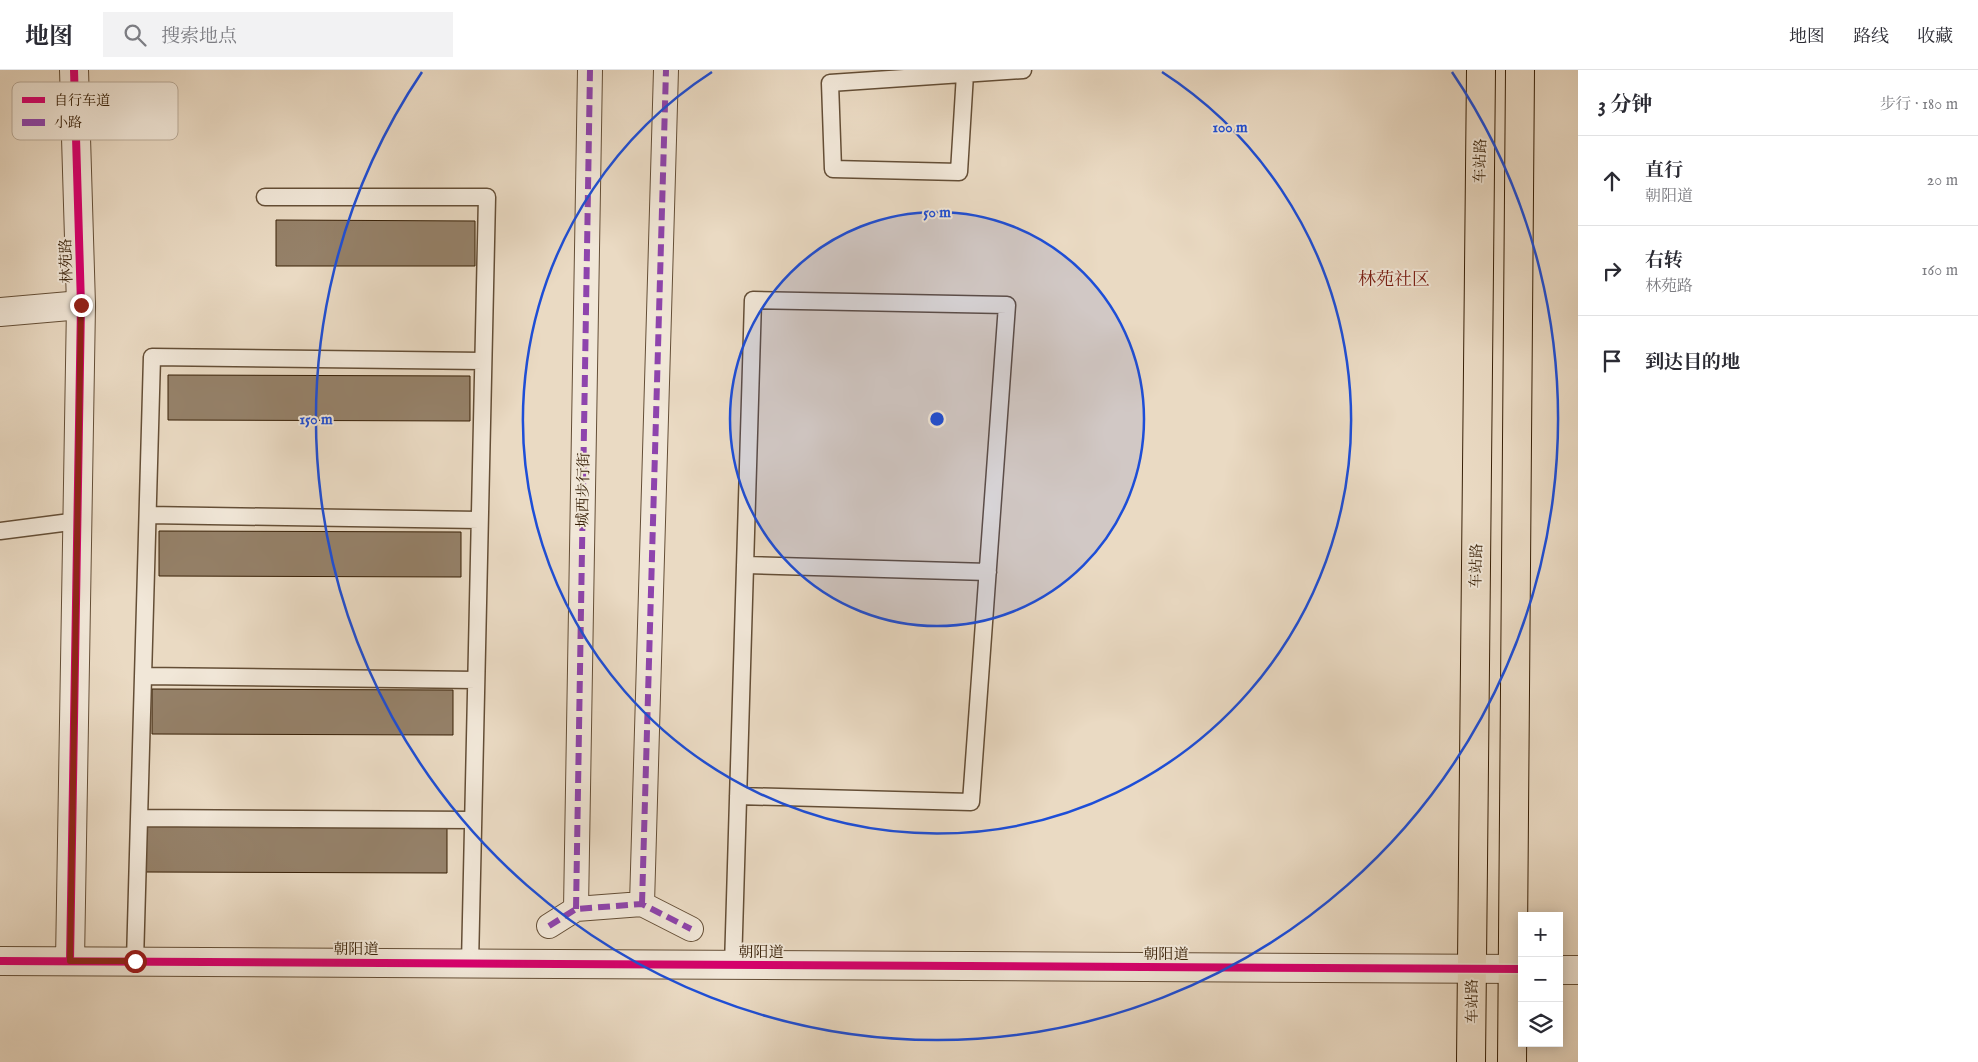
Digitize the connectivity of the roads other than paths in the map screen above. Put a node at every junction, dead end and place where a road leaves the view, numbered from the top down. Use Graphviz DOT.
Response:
graph roads {
  1 [pos="590,70"];
  2 [pos="666,70"];
  3 [pos="1023,70"];
  4 [pos="1481,70"];
  5 [pos="1520,70"];
  6 [pos="965,74"];
  7 [pos="76,140"];
  8 [pos="265,197"];
  9 [pos="81,305"];
  10 [pos="0,312"];
  11 [pos="483,361"];
  12 [pos="148,515"];
  13 [pos="480,520"];
  14 [pos="78,521"];
  15 [pos="0,530"];
  16 [pos="745,565"];
  17 [pos="988,572"];
  18 [pos="143,676"];
  19 [pos="476,680"];
  20 [pos="738,796"];
  21 [pos="139,818"];
  22 [pos="473,820"];
  23 [pos="642,904"];
  24 [pos="576,909"];
  25 [pos="549,926"];
  26 [pos="691,930"];
  27 [pos="0,961"];
  28 [pos="70,961"];
  29 [pos="135,961"];
  30 [pos="470,964"];
  31 [pos="733,966"];
  32 [pos="1517,969"];
  33 [pos="1472,970"];
  34 [pos="1563,970"];
  35 [pos="1578,970"];
  36 [pos="1471,1062"];
  37 [pos="1512,1062"];
  1 -- 24 [label="street, 城西步行街"];
  2 -- 23 [label="street"];
  3 -- 6 [label="lane"];
  4 -- 33 [label="main road, 车站路"];
  5 -- 32 [label="main road"];
  6 -- 6 [label="lane"];
  7 -- 9 [label="street, 林苑路"];
  8 -- 11 [label="lane"];
  9 -- 10 [label="street"];
  9 -- 14 [label="street, 林苑路"];
  11 -- 12 [label="lane"];
  11 -- 13 [label="lane"];
  12 -- 13 [label="lane"];
  12 -- 18 [label="lane"];
  13 -- 19 [label="lane"];
  14 -- 15 [label="lane"];
  14 -- 28 [label="street, 林苑路"];
  16 -- 17 [label="lane"];
  16 -- 17 [label="lane"];
  16 -- 20 [label="lane"];
  17 -- 20 [label="lane"];
  18 -- 19 [label="lane"];
  18 -- 21 [label="lane"];
  19 -- 22 [label="lane"];
  20 -- 31 [label="lane"];
  21 -- 22 [label="lane"];
  21 -- 29 [label="lane"];
  22 -- 30 [label="lane"];
  23 -- 24 [label="street"];
  23 -- 26 [label="street"];
  24 -- 25 [label="street"];
  27 -- 28 [label="street, 朝阳道"];
  28 -- 29 [label="street, 朝阳道"];
  29 -- 30 [label="street, 朝阳道"];
  30 -- 31 [label="street, 朝阳道"];
  31 -- 33 [label="street, 朝阳道"];
  32 -- 33 [label="street, 朝阳道"];
  32 -- 37 [label="main road"];
  33 -- 36 [label="main road, 车站路"];
  34 -- 35 [label="street"];
}
